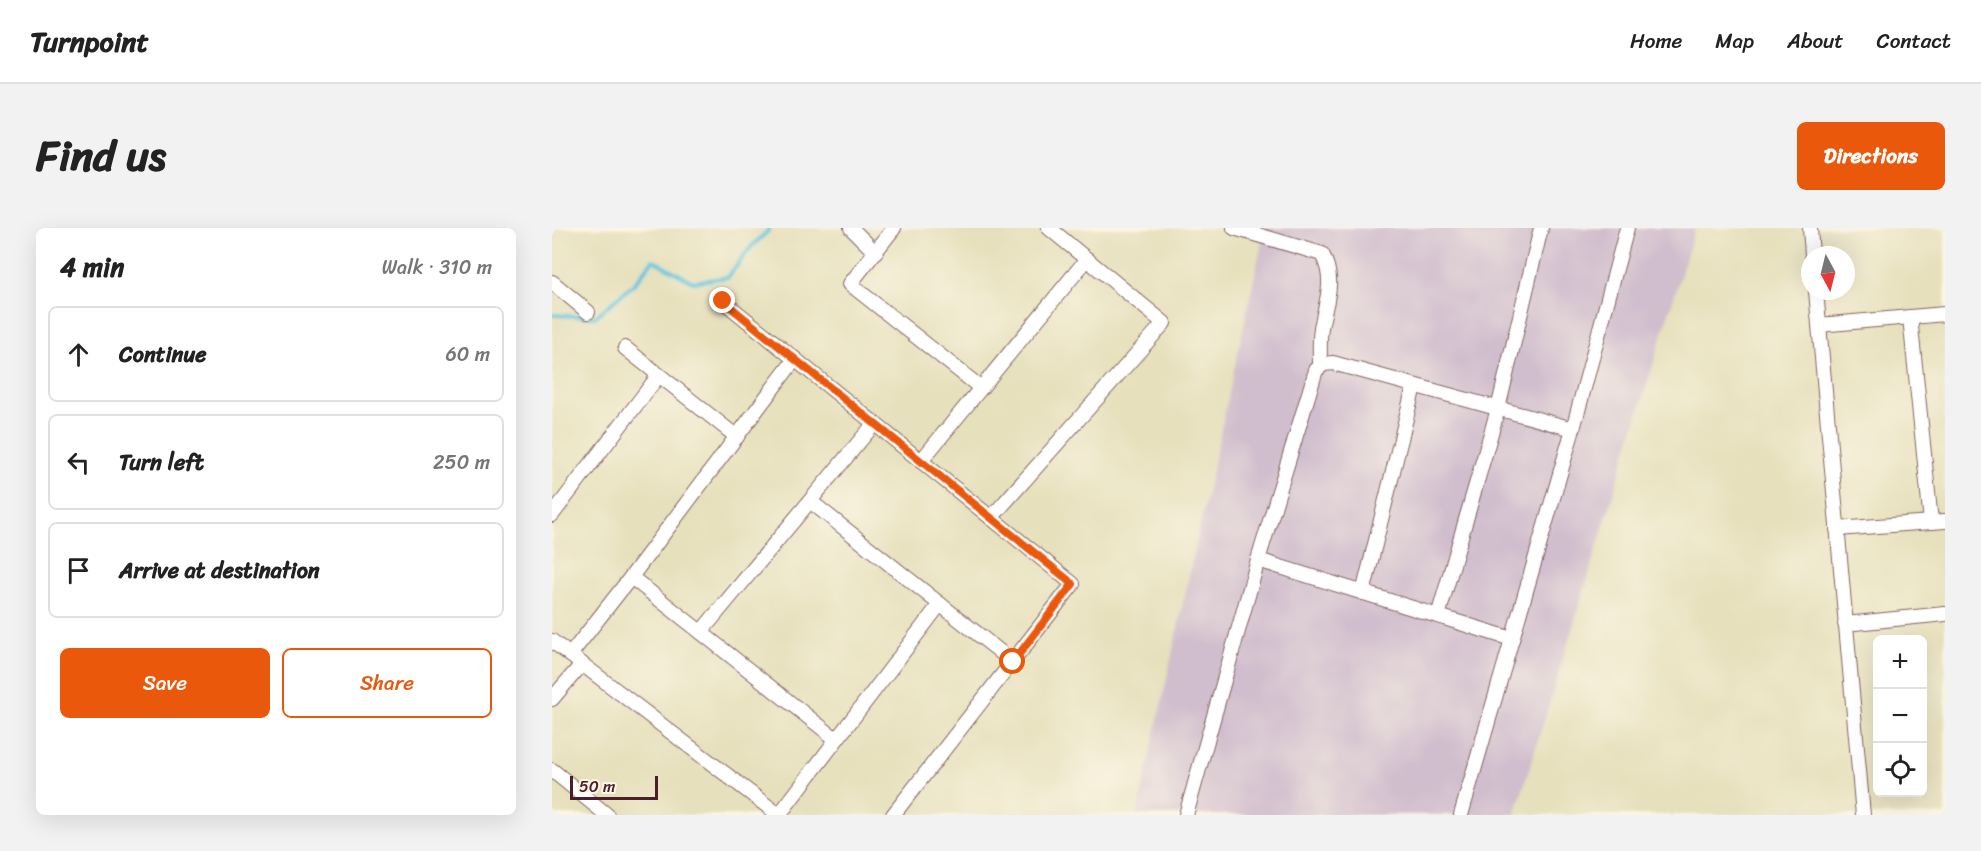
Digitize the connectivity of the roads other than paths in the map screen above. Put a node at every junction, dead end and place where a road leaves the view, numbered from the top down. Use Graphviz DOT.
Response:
graph roads {
  1 [pos="851,228"];
  2 [pos="894,228"];
  3 [pos="1049,228"];
  4 [pos="1072,228"];
  5 [pos="1234,228"];
  6 [pos="1541,228"];
  7 [pos="1627,228"];
  8 [pos="1810,228"];
  9 [pos="1064,240"];
  10 [pos="1811,246"];
  11 [pos="875,252"];
  12 [pos="1087,259"];
  13 [pos="552,282"];
  14 [pos="1817,300"];
  15 [pos="723,301"];
  16 [pos="588,312"];
  17 [pos="1945,314"];
  18 [pos="1910,317"];
  19 [pos="1819,325"];
  20 [pos="625,348"];
  21 [pos="795,359"];
  22 [pos="1320,366"];
  23 [pos="659,375"];
  24 [pos="1414,386"];
  25 [pos="981,388"];
  26 [pos="1498,409"];
  27 [pos="874,424"];
  28 [pos="1573,429"];
  29 [pos="737,437"];
  30 [pos="921,462"];
  31 [pos="810,501"];
  32 [pos="553,512"];
  33 [pos="991,518"];
  34 [pos="1938,521"];
  35 [pos="1837,529"];
  36 [pos="1258,560"];
  37 [pos="631,577"];
  38 [pos="1363,593"];
  39 [pos="940,604"];
  40 [pos="1945,614"];
  41 [pos="1438,616"];
  42 [pos="1845,624"];
  43 [pos="701,632"];
  44 [pos="1512,639"];
  45 [pos="552,641"];
  46 [pos="570,655"];
  47 [pos="1013,662"];
  48 [pos="582,664"];
  49 [pos="552,699"];
  50 [pos="836,739"];
  51 [pos="552,770"];
  52 [pos="607,815"];
  53 [pos="779,815"];
  54 [pos="893,815"];
  55 [pos="1186,815"];
  56 [pos="1461,815"];
  57 [pos="1863,815"];
  1 -- 11 [label="street"];
  2 -- 11 [label="street"];
  3 -- 9 [label="street"];
  4 -- 9 [label="street"];
  5 -- 22 [label="street"];
  6 -- 26 [label="street"];
  7 -- 28 [label="street"];
  8 -- 10 [label="street"];
  9 -- 12 [label="street"];
  11 -- 25 [label="street"];
  12 -- 25 [label="street"];
  12 -- 33 [label="street"];
  13 -- 16 [label="street"];
  14 -- 19 [label="street"];
  15 -- 21 [label="street"];
  17 -- 18 [label="street"];
  18 -- 19 [label="street"];
  18 -- 34 [label="street"];
  19 -- 35 [label="street"];
  20 -- 23 [label="street"];
  21 -- 27 [label="street"];
  21 -- 29 [label="street"];
  22 -- 24 [label="street"];
  22 -- 36 [label="street"];
  23 -- 29 [label="street"];
  23 -- 32 [label="street"];
  24 -- 26 [label="street"];
  24 -- 38 [label="street"];
  25 -- 30 [label="street"];
  26 -- 28 [label="street"];
  26 -- 41 [label="street"];
  27 -- 30 [label="street"];
  27 -- 31 [label="street"];
  28 -- 44 [label="street"];
  29 -- 37 [label="street"];
  30 -- 33 [label="street"];
  31 -- 39 [label="street"];
  31 -- 43 [label="street"];
  33 -- 47 [label="street"];
  34 -- 35 [label="street"];
  35 -- 42 [label="street"];
  36 -- 38 [label="street"];
  36 -- 55 [label="street"];
  37 -- 43 [label="street"];
  37 -- 46 [label="street"];
  38 -- 41 [label="street"];
  39 -- 47 [label="street"];
  39 -- 50 [label="street"];
  40 -- 42 [label="street"];
  41 -- 44 [label="street"];
  42 -- 57 [label="street"];
  43 -- 50 [label="street"];
  44 -- 56 [label="street"];
  45 -- 46 [label="street"];
  46 -- 48 [label="street"];
  47 -- 54 [label="street"];
  48 -- 49 [label="street"];
  48 -- 53 [label="street"];
  50 -- 53 [label="street"];
  51 -- 52 [label="street"];
}
